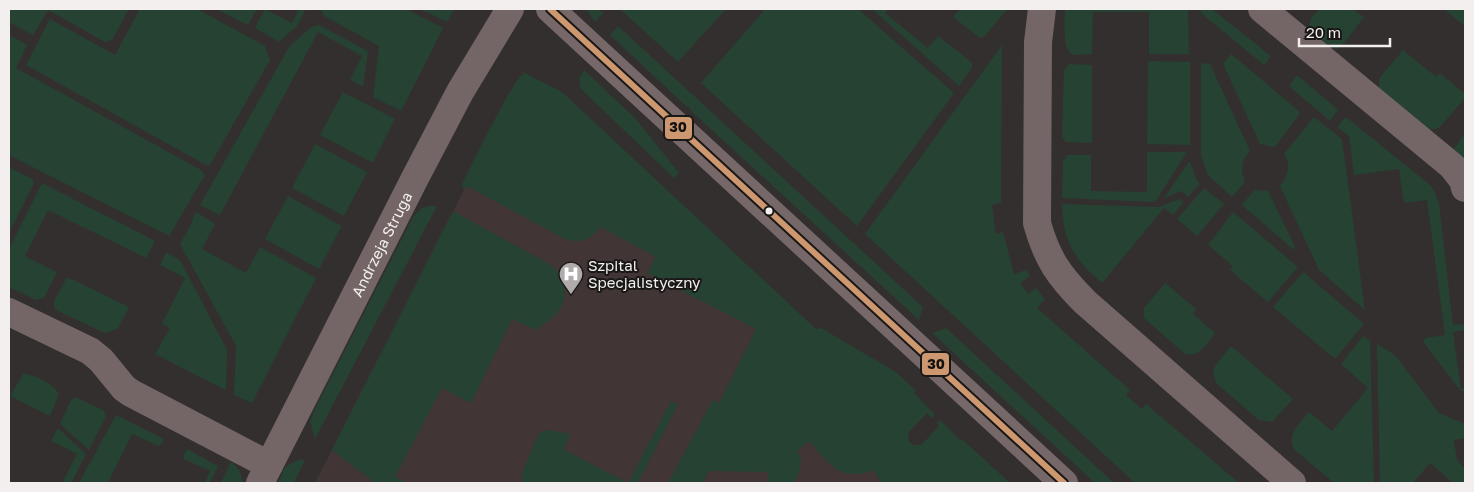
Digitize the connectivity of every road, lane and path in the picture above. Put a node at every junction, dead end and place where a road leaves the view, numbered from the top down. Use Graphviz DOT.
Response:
graph roads {
  1 [pos="510,9"];
  2 [pos="550,9"];
  3 [pos="1042,9"];
  4 [pos="1262,9"];
  5 [pos="1465,188"];
  6 [pos="9,312"];
  7 [pos="265,474"];
  8 [pos="1064,483"];
  9 [pos="1292,483"];
  1 -- 7 [label="street, Andrzeja Struga"];
  2 -- 8 [label="street"];
  3 -- 9 [label="street"];
  4 -- 5 [label="street"];
  6 -- 7 [label="street"];
}
